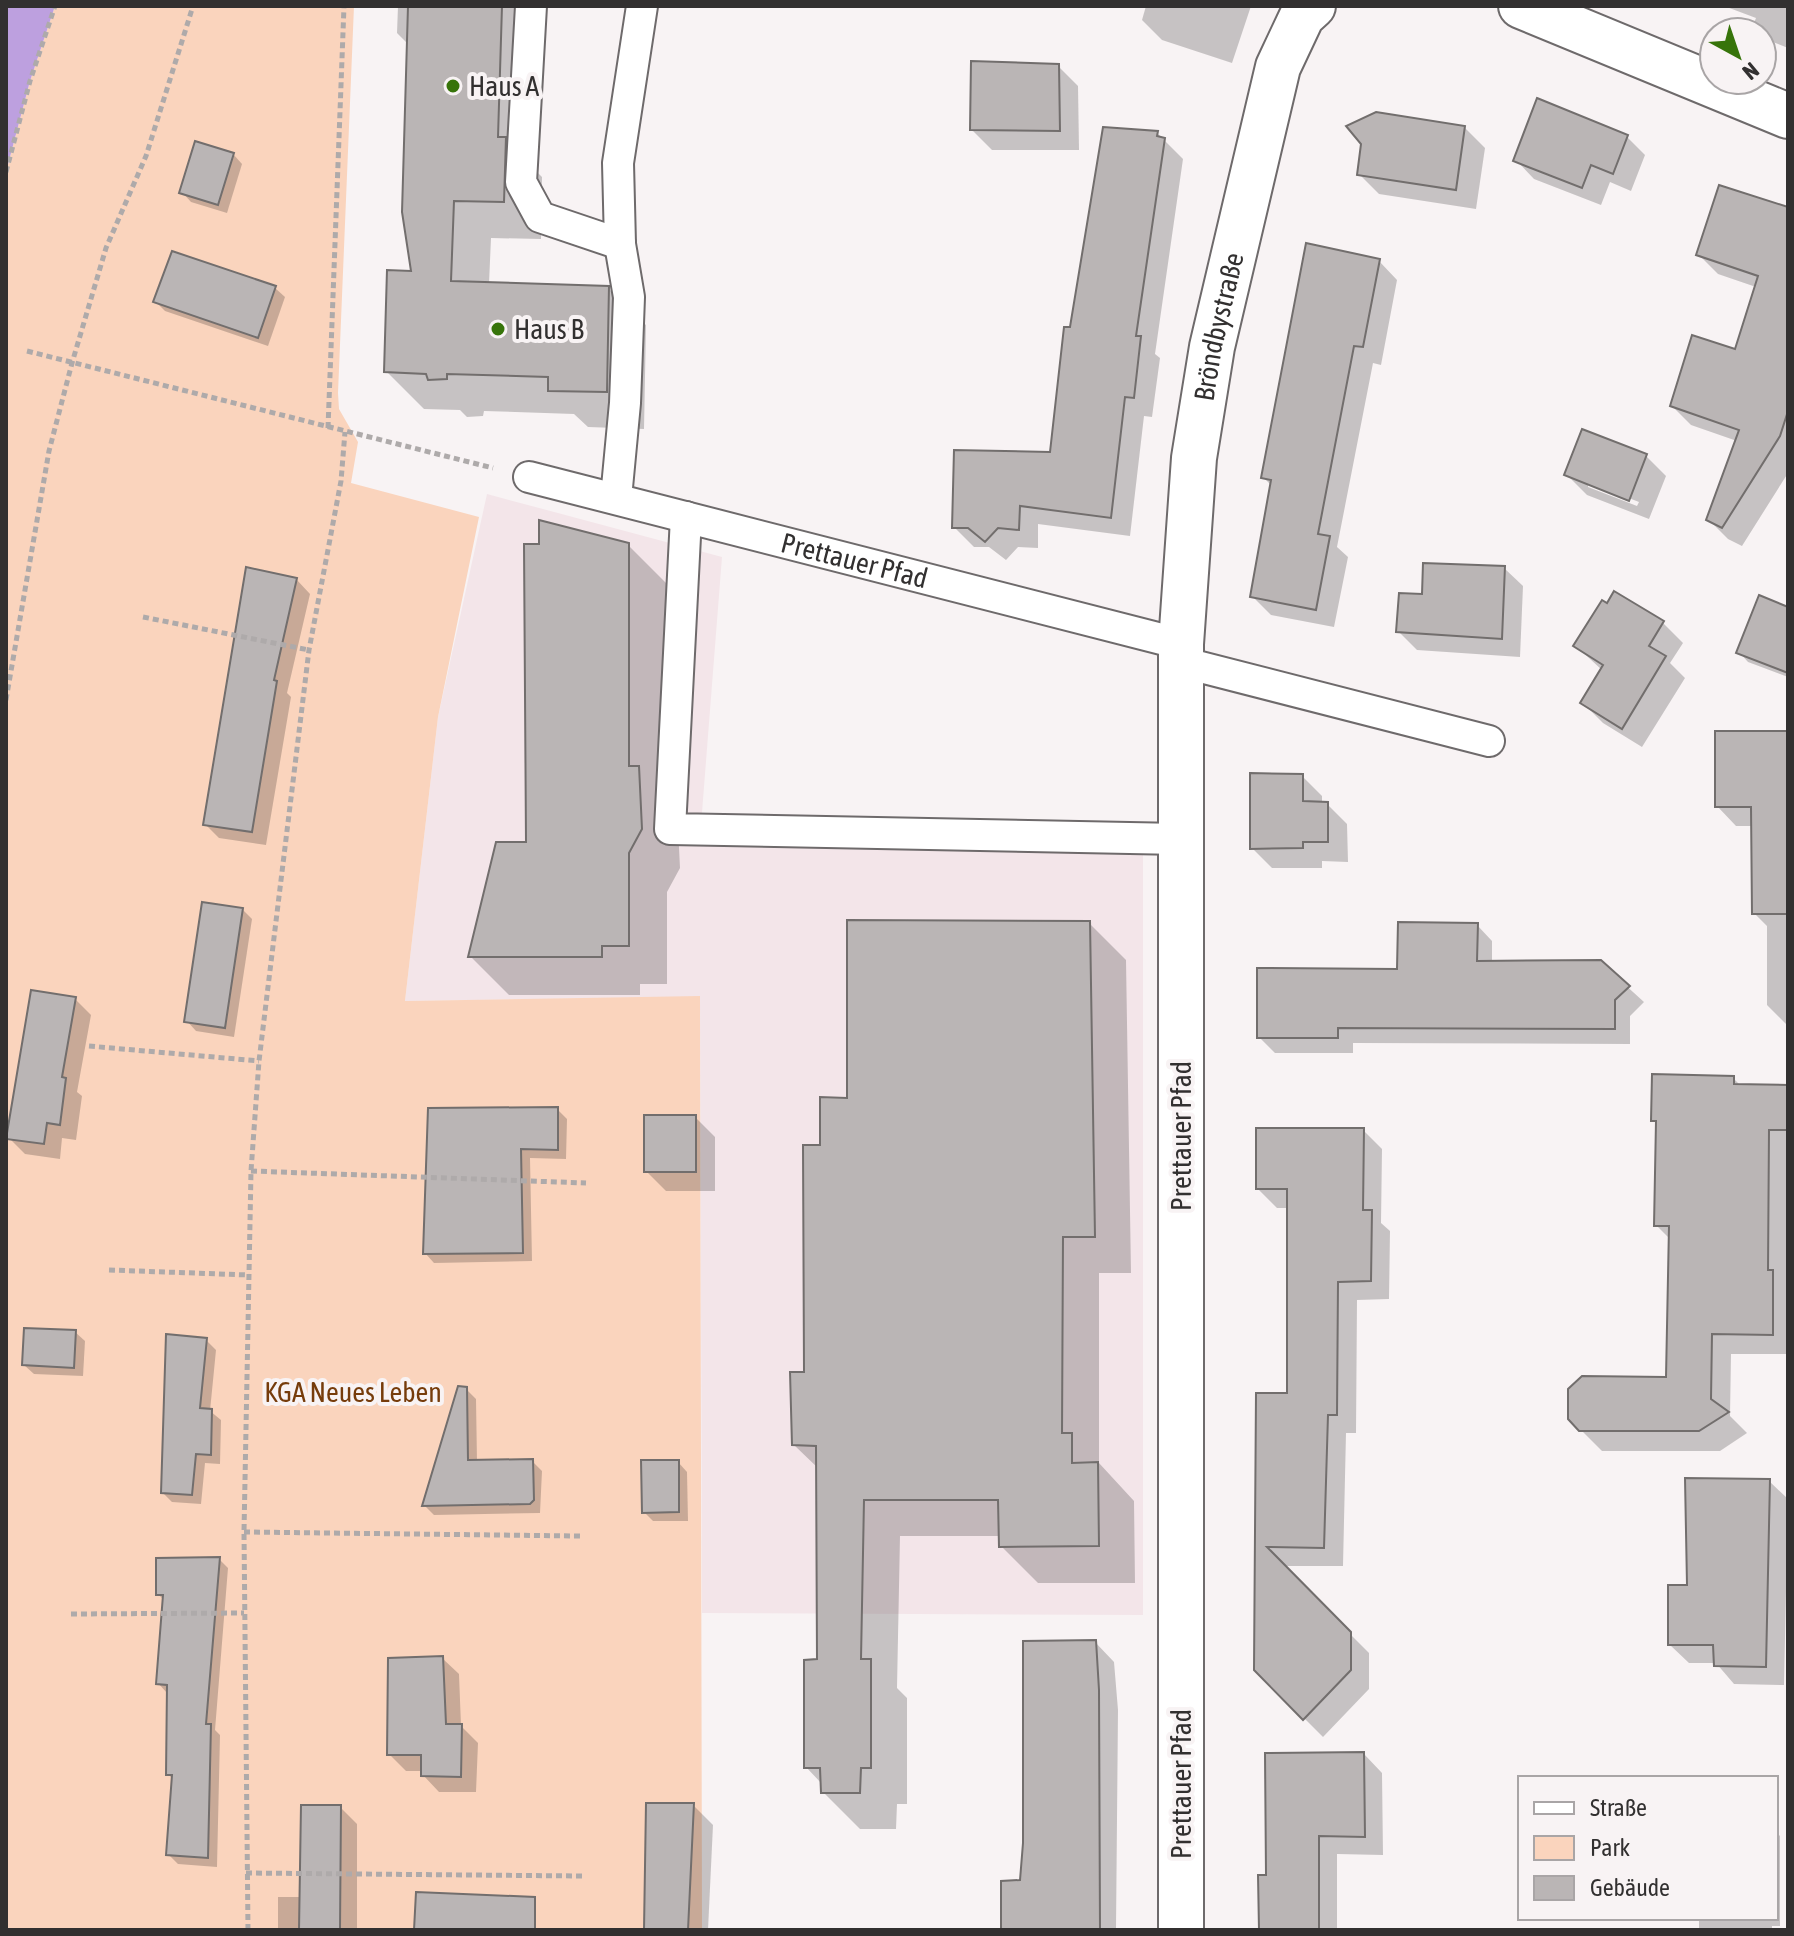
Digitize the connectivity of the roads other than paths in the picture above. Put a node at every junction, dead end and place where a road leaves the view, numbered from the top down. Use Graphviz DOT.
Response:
graph roads {
  1 [pos="531,6"];
  2 [pos="642,6"];
  3 [pos="1313,6"];
  4 [pos="1521,6"];
  5 [pos="1788,116"];
  6 [pos="620,244"];
  7 [pos="529,477"];
  8 [pos="616,498"];
  9 [pos="686,517"];
  10 [pos="1181,653"];
  11 [pos="1489,741"];
  12 [pos="1180,839"];
  13 [pos="1181,1930"];
  1 -- 6 [label="lane"];
  2 -- 6 [label="lane"];
  3 -- 10 [label="street, Bröndbystraße"];
  4 -- 5 [label="street"];
  6 -- 8 [label="lane"];
  7 -- 8 [label="lane, Prettauer Pfad"];
  8 -- 9 [label="lane, Prettauer Pfad"];
  9 -- 10 [label="lane, Prettauer Pfad"];
  9 -- 12 [label="lane"];
  10 -- 11 [label="lane, Prettauer Pfad"];
  10 -- 12 [label="street, Prettauer Pfad"];
  12 -- 13 [label="street, Prettauer Pfad"];
}
